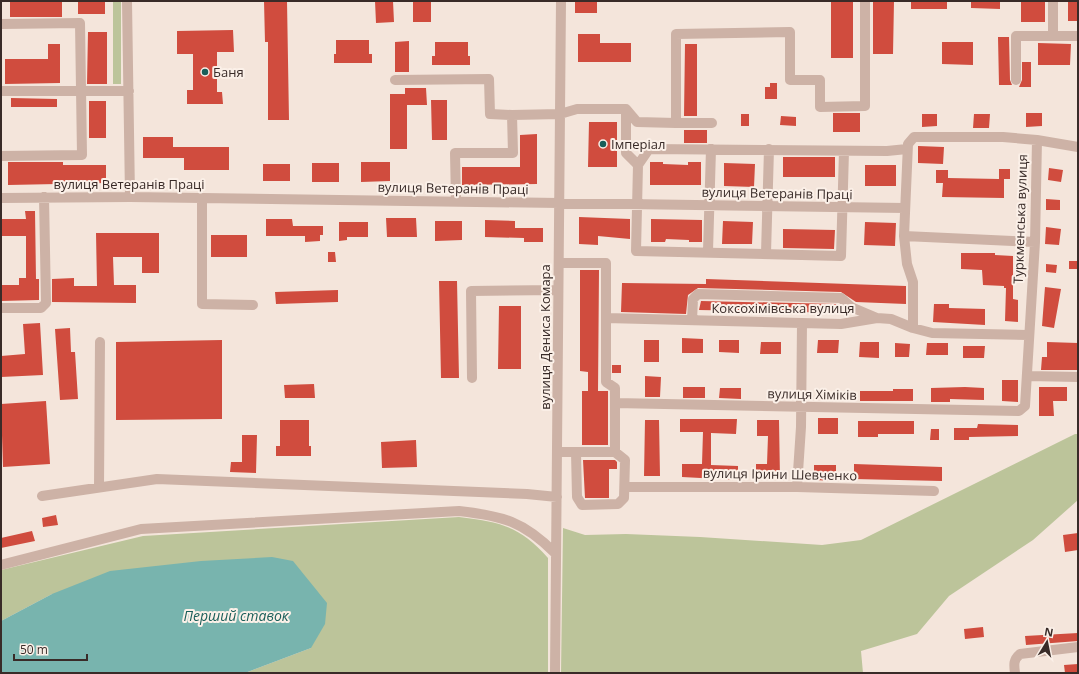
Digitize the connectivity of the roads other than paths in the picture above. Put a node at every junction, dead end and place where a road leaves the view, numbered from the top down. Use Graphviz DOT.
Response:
graph roads {
  1 [pos="127,1"];
  2 [pos="561,1"];
  3 [pos="865,1"];
  4 [pos="1053,1"];
  5 [pos="1,24"];
  6 [pos="1053,36"];
  7 [pos="1078,36"];
  8 [pos="395,80"];
  9 [pos="1016,80"];
  10 [pos="1,91"];
  11 [pos="81,91"];
  12 [pos="129,91"];
  13 [pos="626,109"];
  14 [pos="560,114"];
  15 [pos="512,115"];
  16 [pos="676,123"];
  17 [pos="712,123"];
  18 [pos="1037,140"];
  19 [pos="1078,148"];
  20 [pos="711,149"];
  21 [pos="769,149"];
  22 [pos="907,149"];
  23 [pos="844,151"];
  24 [pos="1,156"];
  25 [pos="638,164"];
  26 [pos="44,197"];
  27 [pos="130,197"];
  28 [pos="1,198"];
  29 [pos="202,198"];
  30 [pos="456,201"];
  31 [pos="559,202"];
  32 [pos="636,203"];
  33 [pos="709,205"];
  34 [pos="767,206"];
  35 [pos="842,207"];
  36 [pos="905,208"];
  37 [pos="904,236"];
  38 [pos="1035,242"];
  39 [pos="708,251"];
  40 [pos="766,253"];
  41 [pos="558,263"];
  42 [pos="558,290"];
  43 [pos="253,305"];
  44 [pos="1,308"];
  45 [pos="606,318"];
  46 [pos="877,318"];
  47 [pos="692,320"];
  48 [pos="802,323"];
  49 [pos="913,328"];
  50 [pos="1028,335"];
  51 [pos="100,342"];
  52 [pos="1028,376"];
  53 [pos="472,378"];
  54 [pos="1078,378"];
  55 [pos="615,403"];
  56 [pos="801,407"];
  57 [pos="1008,411"];
  58 [pos="557,452"];
  59 [pos="576,452"];
  60 [pos="615,452"];
  61 [pos="626,486"];
  62 [pos="99,487"];
  63 [pos="797,487"];
  64 [pos="934,490"];
  65 [pos="42,496"];
  66 [pos="557,497"];
  67 [pos="555,553"];
  68 [pos="1,565"];
  69 [pos="1078,647"];
  70 [pos="555,673"];
  71 [pos="1015,673"];
  1 -- 12 [label="street"];
  2 -- 14 [label="street, вулиця Дениса Комара"];
  3 -- 16 [label="street"];
  4 -- 6 [label="street"];
  5 -- 11 [label="street"];
  6 -- 7 [label="street"];
  6 -- 9 [label="street"];
  8 -- 15 [label="street"];
  10 -- 11 [label="street"];
  11 -- 12 [label="street"];
  11 -- 24 [label="street"];
  12 -- 27 [label="street"];
  13 -- 14 [label="street"];
  13 -- 16 [label="street"];
  13 -- 25 [label="street"];
  14 -- 15 [label="street"];
  14 -- 31 [label="street, вулиця Дениса Комара"];
  15 -- 30 [label="street"];
  16 -- 17 [label="street"];
  18 -- 19 [label="street"];
  18 -- 22 [label="street, Туркменська вулиця"];
  18 -- 38 [label="street, Туркменська вулиця"];
  20 -- 21 [label="street"];
  20 -- 25 [label="street"];
  20 -- 33 [label="street"];
  21 -- 23 [label="street"];
  21 -- 34 [label="street"];
  22 -- 23 [label="street"];
  22 -- 36 [label="street"];
  23 -- 35 [label="street"];
  25 -- 32 [label="street"];
  26 -- 27 [label="street, вулиця Ветеранів Праці"];
  26 -- 28 [label="street, вулиця Ветеранів Праці"];
  26 -- 44 [label="street"];
  27 -- 29 [label="street, вулиця Ветеранів Праці"];
  29 -- 30 [label="street, вулиця Ветеранів Праці"];
  29 -- 43 [label="street"];
  30 -- 31 [label="street, вулиця Ветеранів Праці"];
  31 -- 32 [label="street, вулиця Ветеранів Праці"];
  31 -- 41 [label="street, вулиця Дениса Комара"];
  32 -- 33 [label="street, вулиця Ветеранів Праці"];
  32 -- 39 [label="street"];
  33 -- 34 [label="street, вулиця Ветеранів Праці"];
  33 -- 39 [label="street"];
  34 -- 35 [label="street, вулиця Ветеранів Праці"];
  34 -- 40 [label="street"];
  35 -- 36 [label="street, вулиця Ветеранів Праці"];
  35 -- 40 [label="street"];
  36 -- 37 [label="street"];
  37 -- 38 [label="street"];
  37 -- 49 [label="street"];
  38 -- 50 [label="street, Туркменська вулиця"];
  39 -- 40 [label="street"];
  41 -- 42 [label="street, вулиця Дениса Комара"];
  41 -- 45 [label="street"];
  42 -- 53 [label="street"];
  42 -- 58 [label="street, вулиця Дениса Комара"];
  45 -- 47 [label="street, Коксохімівська вулиця"];
  45 -- 55 [label="street"];
  46 -- 47 [label="street"];
  46 -- 48 [label="street, Коксохімівська вулиця"];
  46 -- 49 [label="street, Коксохімівська вулиця"];
  47 -- 48 [label="street, Коксохімівська вулиця"];
  48 -- 56 [label="street"];
  49 -- 50 [label="street, Коксохімівська вулиця"];
  50 -- 52 [label="street, Туркменська вулиця"];
  51 -- 62 [label="street"];
  52 -- 54 [label="street"];
  52 -- 57 [label="street, Туркменська вулиця"];
  55 -- 56 [label="street, вулиця Хіміків"];
  55 -- 60 [label="street"];
  56 -- 57 [label="street, вулиця Хіміків"];
  56 -- 63 [label="street"];
  58 -- 59 [label="street"];
  58 -- 66 [label="street, вулиця Дениса Комара"];
  59 -- 60 [label="street"];
  59 -- 61 [label="street"];
  60 -- 61 [label="street"];
  61 -- 63 [label="street, вулиця Ірини Шевченко"];
  62 -- 65 [label="street"];
  62 -- 66 [label="street"];
  63 -- 64 [label="street, вулиця Ірини Шевченко"];
  66 -- 67 [label="street, вулиця Дениса Комара"];
  67 -- 68 [label="street"];
  67 -- 70 [label="street, вулиця Дениса Комара"];
  69 -- 71 [label="street"];
}
